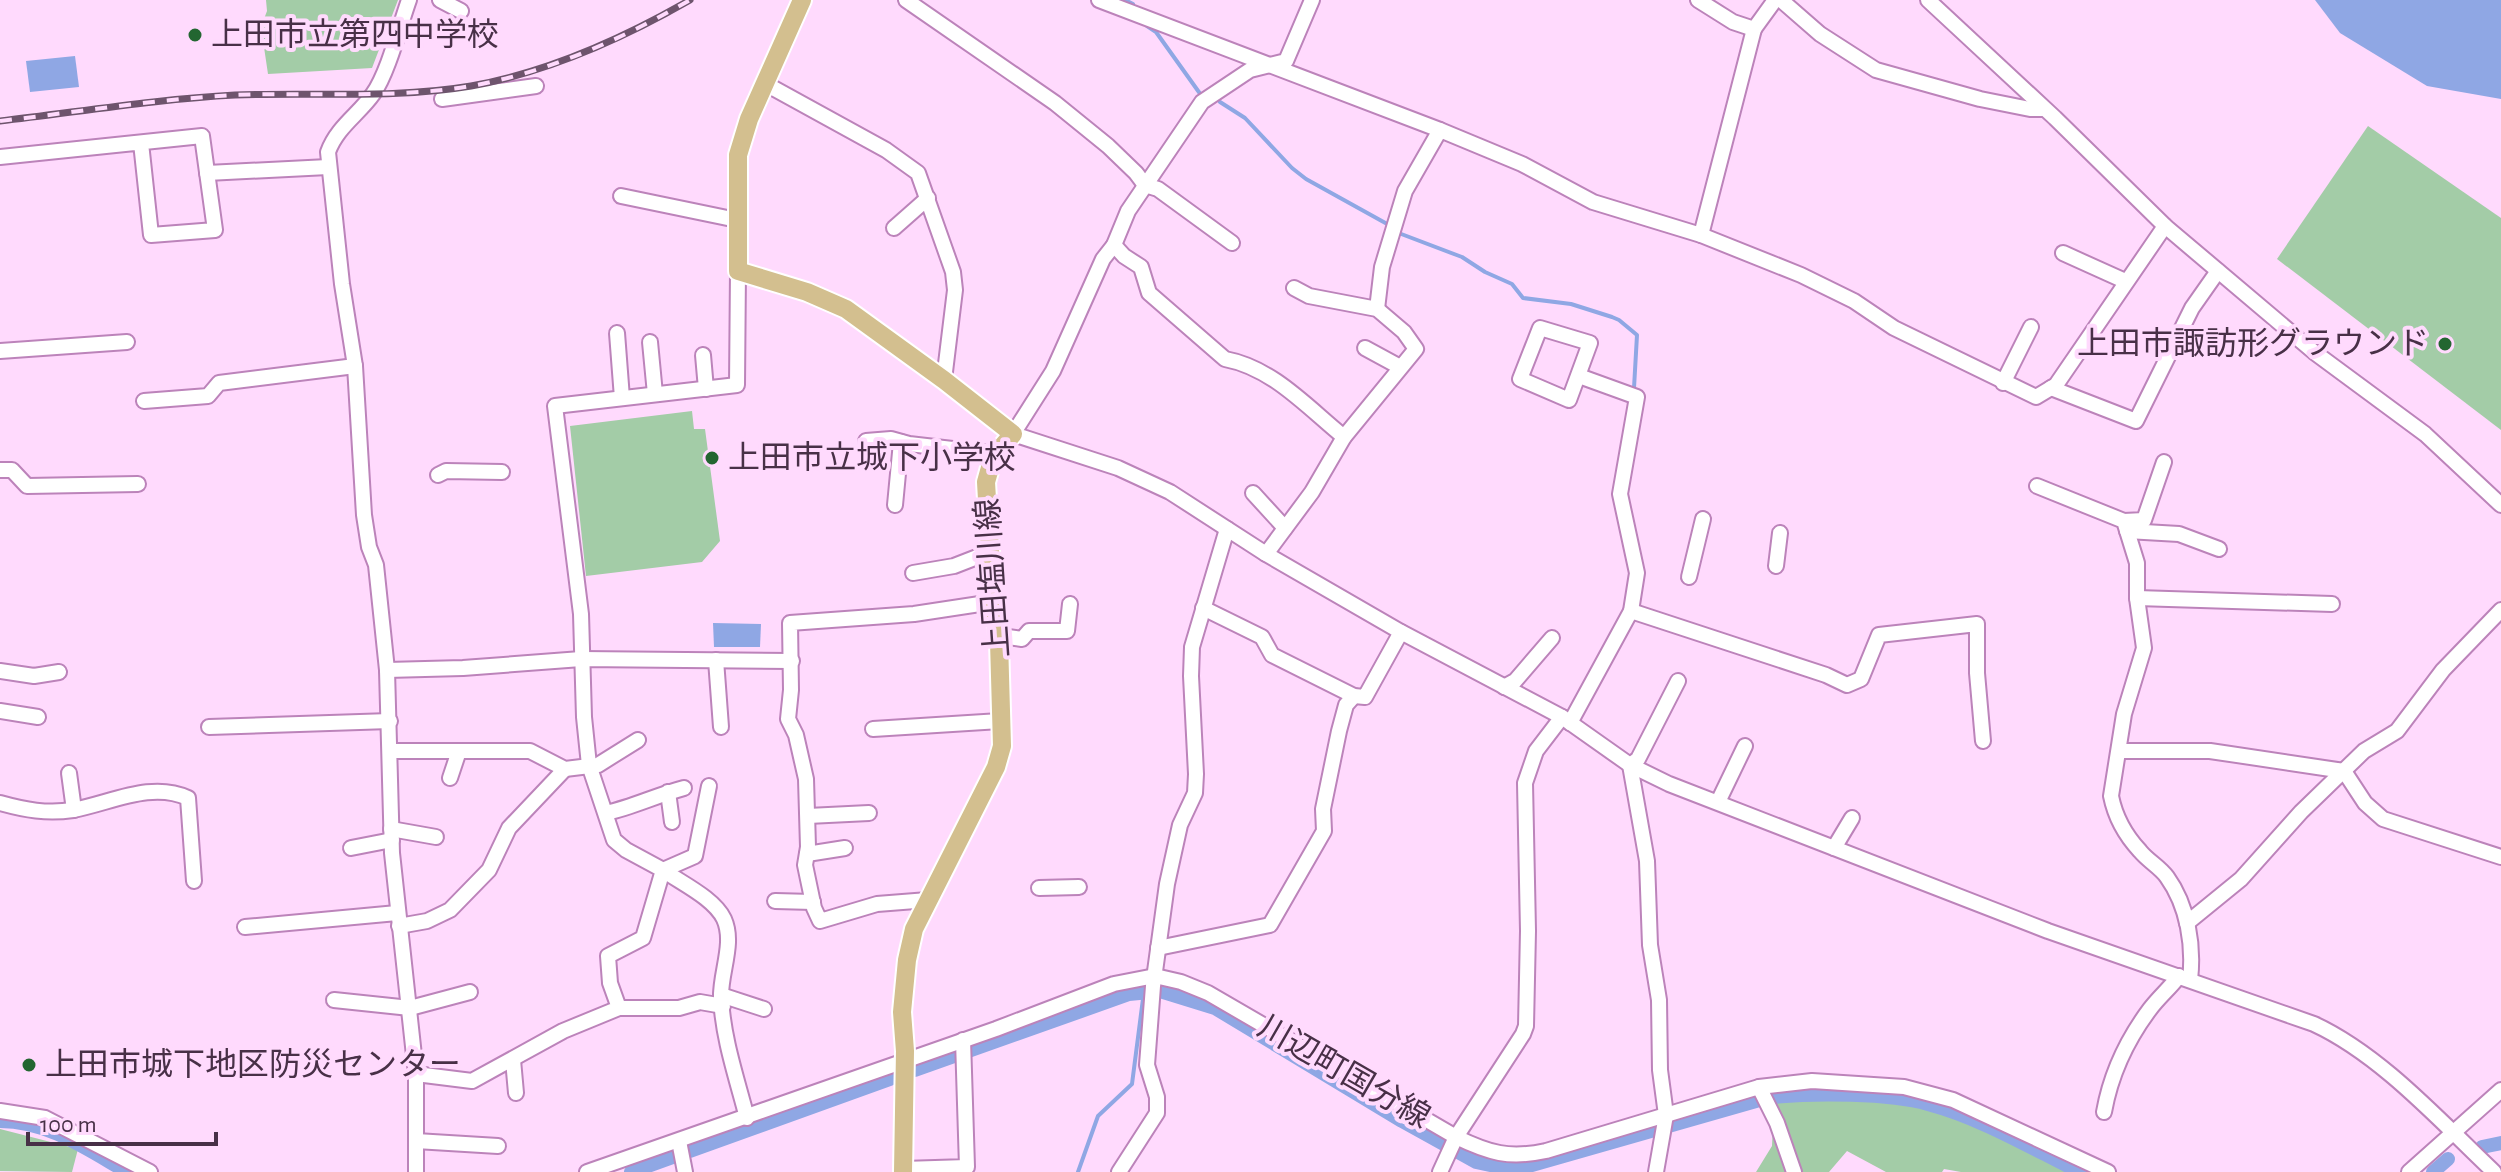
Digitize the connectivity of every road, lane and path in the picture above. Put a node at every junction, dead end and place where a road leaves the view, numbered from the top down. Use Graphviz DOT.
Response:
graph roads {
  1 [pos="409,0"];
  2 [pos="440,0"];
  3 [pos="802,0"];
  4 [pos="906,0"];
  5 [pos="1099,0"];
  6 [pos="1312,0"];
  7 [pos="1698,0"];
  8 [pos="1778,0"];
  9 [pos="1928,0"];
  10 [pos="461,11"];
  11 [pos="1754,29"];
  12 [pos="1271,65"];
  13 [pos="764,83"];
  14 [pos="536,86"];
  15 [pos="442,99"];
  16 [pos="2043,109"];
  17 [pos="1440,130"];
  18 [pos="141,143"];
  19 [pos="0,157"];
  20 [pos="328,167"];
  21 [pos="207,173"];
  22 [pos="1145,185"];
  23 [pos="621,196"];
  24 [pos="928,198"];
  25 [pos="737,220"];
  26 [pos="2165,226"];
  27 [pos="894,228"];
  28 [pos="1701,235"];
  29 [pos="1232,243"];
  30 [pos="1114,245"];
  31 [pos="2063,253"];
  32 [pos="738,271"];
  33 [pos="2218,271"];
  34 [pos="2125,281"];
  35 [pos="1294,288"];
  36 [pos="1377,309"];
  37 [pos="2031,327"];
  38 [pos="617,333"];
  39 [pos="127,342"];
  40 [pos="650,342"];
  41 [pos="1365,348"];
  42 [pos="0,351"];
  43 [pos="703,355"];
  44 [pos="355,366"];
  45 [pos="1400,367"];
  46 [pos="1579,376"];
  47 [pos="944,380"];
  48 [pos="2003,383"];
  49 [pos="2051,388"];
  50 [pos="706,389"];
  51 [pos="655,394"];
  52 [pos="622,398"];
  53 [pos="144,401"];
  54 [pos="1013,434"];
  55 [pos="1344,437"];
  56 [pos="866,441"];
  57 [pos="901,442"];
  58 [pos="996,454"];
  59 [pos="2164,462"];
  60 [pos="0,470"];
  61 [pos="502,472"];
  62 [pos="438,475"];
  63 [pos="138,484"];
  64 [pos="2037,486"];
  65 [pos="1253,493"];
  66 [pos="895,505"];
  67 [pos="2501,505"];
  68 [pos="1703,519"];
  69 [pos="2125,526"];
  70 [pos="1285,528"];
  71 [pos="1227,529"];
  72 [pos="1780,533"];
  73 [pos="2219,549"];
  74 [pos="990,552"];
  75 [pos="1266,554"];
  76 [pos="1776,566"];
  77 [pos="913,573"];
  78 [pos="1689,577"];
  79 [pos="2137,598"];
  80 [pos="993,602"];
  81 [pos="1070,604"];
  82 [pos="2332,604"];
  83 [pos="1203,608"];
  84 [pos="2501,610"];
  85 [pos="1631,611"];
  86 [pos="1401,632"];
  87 [pos="1552,638"];
  88 [pos="999,641"];
  89 [pos="581,659"];
  90 [pos="716,660"];
  91 [pos="792,661"];
  92 [pos="387,670"];
  93 [pos="0,671"];
  94 [pos="59,672"];
  95 [pos="1678,681"];
  96 [pos="1504,687"];
  97 [pos="1354,696"];
  98 [pos="0,711"];
  99 [pos="38,717"];
  100 [pos="1566,720"];
  101 [pos="390,721"];
  102 [pos="1000,721"];
  103 [pos="209,727"];
  104 [pos="721,727"];
  105 [pos="873,729"];
  106 [pos="638,740"];
  107 [pos="1983,741"];
  108 [pos="1745,746"];
  109 [pos="391,751"];
  110 [pos="459,751"];
  111 [pos="2120,751"];
  112 [pos="589,765"];
  113 [pos="1630,765"];
  114 [pos="565,769"];
  115 [pos="2344,771"];
  116 [pos="69,773"];
  117 [pos="450,778"];
  118 [pos="709,786"];
  119 [pos="684,788"];
  120 [pos="668,792"];
  121 [pos="1718,802"];
  122 [pos="0,803"];
  123 [pos="74,810"];
  124 [pos="606,813"];
  125 [pos="869,813"];
  126 [pos="808,816"];
  127 [pos="1852,818"];
  128 [pos="672,822"];
  129 [pos="391,834"];
  130 [pos="436,837"];
  131 [pos="351,848"];
  132 [pos="845,848"];
  133 [pos="1834,848"];
  134 [pos="807,854"];
  135 [pos="2501,857"];
  136 [pos="663,870"];
  137 [pos="194,881"];
  138 [pos="1079,887"];
  139 [pos="1039,888"];
  140 [pos="928,900"];
  141 [pos="775,901"];
  142 [pos="813,902"];
  143 [pos="398,919"];
  144 [pos="2187,923"];
  145 [pos="245,927"];
  146 [pos="1158,948"];
  147 [pos="2184,978"];
  148 [pos="1154,986"];
  149 [pos="470,992"];
  150 [pos="334,1000"];
  151 [pos="722,1000"];
  152 [pos="410,1008"];
  153 [pos="619,1008"];
  154 [pos="764,1009"];
  155 [pos="963,1040"];
  156 [pos="513,1060"];
  157 [pos="904,1062"];
  158 [pos="416,1074"];
  159 [pos="1759,1087"];
  160 [pos="2501,1090"];
  161 [pos="516,1093"];
  162 [pos="0,1111"];
  163 [pos="2104,1112"];
  164 [pos="747,1118"];
  165 [pos="1663,1125"];
  166 [pos="2452,1133"];
  167 [pos="1456,1137"];
  168 [pos="416,1141"];
  169 [pos="679,1141"];
  170 [pos="498,1146"];
  171 [pos="903,1170"];
  172 [pos="150,1172"];
  173 [pos="416,1172"];
  174 [pos="587,1172"];
  175 [pos="685,1172"];
  176 [pos="1119,1172"];
  177 [pos="1440,1172"];
  178 [pos="1656,1172"];
  179 [pos="1794,1172"];
  180 [pos="2108,1172"];
  181 [pos="2409,1172"];
  182 [pos="2494,1172"];
  1 -- 20 [label="street"];
  2 -- 10 [label="street"];
  3 -- 13 [label="main road"];
  4 -- 22 [label="street"];
  5 -- 12 [label="street"];
  6 -- 12 [label="street"];
  7 -- 11 [label="street"];
  8 -- 11 [label="street"];
  8 -- 16 [label="street"];
  9 -- 16 [label="street"];
  11 -- 28 [label="street"];
  12 -- 17 [label="street"];
  12 -- 22 [label="street"];
  13 -- 24 [label="street"];
  13 -- 25 [label="main road"];
  14 -- 15 [label="street"];
  16 -- 26 [label="street"];
  17 -- 28 [label="street"];
  17 -- 36 [label="street"];
  18 -- 19 [label="street"];
  18 -- 21 [label="street"];
  18 -- 21 [label="street"];
  20 -- 21 [label="street"];
  20 -- 44 [label="street"];
  22 -- 29 [label="street"];
  22 -- 30 [label="street"];
  23 -- 25 [label="street"];
  24 -- 27 [label="street"];
  24 -- 47 [label="street"];
  25 -- 32 [label="main road"];
  26 -- 33 [label="street"];
  26 -- 34 [label="street"];
  28 -- 48 [label="street"];
  30 -- 54 [label="street"];
  30 -- 55 [label="street"];
  31 -- 34 [label="street"];
  32 -- 47 [label="main road"];
  32 -- 50 [label="street"];
  33 -- 49 [label="street"];
  33 -- 67 [label="street"];
  34 -- 49 [label="street"];
  35 -- 36 [label="street"];
  36 -- 45 [label="street"];
  37 -- 48 [label="street"];
  38 -- 52 [label="street"];
  39 -- 42 [label="street"];
  40 -- 51 [label="street"];
  41 -- 45 [label="street"];
  43 -- 50 [label="street"];
  44 -- 53 [label="street"];
  44 -- 92 [label="street"];
  45 -- 55 [label="street"];
  46 -- 46 [label="street"];
  46 -- 85 [label="street"];
  47 -- 54 [label="main road"];
  48 -- 49 [label="street"];
  50 -- 51 [label="street"];
  51 -- 52 [label="street"];
  52 -- 89 [label="street"];
  54 -- 58 [label="main road, 上田塩川線"];
  54 -- 71 [label="street"];
  55 -- 70 [label="street"];
  56 -- 57 [label="street"];
  57 -- 58 [label="street"];
  57 -- 66 [label="street"];
  58 -- 74 [label="main road, 上田塩川線"];
  59 -- 69 [label="street"];
  60 -- 63 [label="street"];
  61 -- 62 [label="street"];
  64 -- 69 [label="street"];
  65 -- 70 [label="street"];
  68 -- 78 [label="street"];
  69 -- 73 [label="street"];
  69 -- 79 [label="street"];
  70 -- 75 [label="street"];
  71 -- 75 [label="street"];
  71 -- 83 [label="street"];
  72 -- 76 [label="street"];
  74 -- 77 [label="street"];
  74 -- 80 [label="main road, 上田塩川線"];
  75 -- 86 [label="street"];
  79 -- 82 [label="street"];
  79 -- 111 [label="street"];
  80 -- 88 [label="main road, 上田塩川線"];
  80 -- 91 [label="street"];
  81 -- 88 [label="street"];
  83 -- 97 [label="street"];
  83 -- 146 [label="street"];
  84 -- 115 [label="street"];
  85 -- 100 [label="street"];
  85 -- 107 [label="street"];
  86 -- 96 [label="street"];
  86 -- 97 [label="street"];
  87 -- 96 [label="street"];
  88 -- 102 [label="main road, 上田塩川線"];
  89 -- 90 [label="street"];
  89 -- 92 [label="street"];
  89 -- 112 [label="street"];
  90 -- 91 [label="street"];
  90 -- 104 [label="street"];
  91 -- 126 [label="street"];
  92 -- 101 [label="street"];
  93 -- 94 [label="street"];
  95 -- 113 [label="street"];
  96 -- 100 [label="street"];
  97 -- 146 [label="street"];
  98 -- 99 [label="street"];
  100 -- 113 [label="street"];
  100 -- 167 [label="street"];
  101 -- 103 [label="street"];
  101 -- 109 [label="street"];
  102 -- 105 [label="street"];
  102 -- 140 [label="main road, 上田塩川線"];
  106 -- 112 [label="street"];
  108 -- 121 [label="street"];
  109 -- 110 [label="street"];
  109 -- 129 [label="street"];
  110 -- 114 [label="street"];
  110 -- 117 [label="street"];
  111 -- 115 [label="street"];
  111 -- 144 [label="street"];
  112 -- 114 [label="street"];
  112 -- 124 [label="street"];
  113 -- 121 [label="street"];
  113 -- 165 [label="street"];
  114 -- 143 [label="street"];
  115 -- 135 [label="street"];
  115 -- 144 [label="street"];
  116 -- 123 [label="street"];
  118 -- 136 [label="street"];
  119 -- 120 [label="street"];
  120 -- 124 [label="street"];
  120 -- 128 [label="street"];
  121 -- 133 [label="street"];
  122 -- 123 [label="street"];
  123 -- 137 [label="street"];
  124 -- 136 [label="street"];
  125 -- 126 [label="street"];
  126 -- 134 [label="street"];
  127 -- 133 [label="street"];
  129 -- 130 [label="street"];
  129 -- 131 [label="street"];
  129 -- 143 [label="street"];
  132 -- 134 [label="street"];
  133 -- 147 [label="street"];
  134 -- 142 [label="street"];
  136 -- 151 [label="street"];
  136 -- 153 [label="street"];
  138 -- 139 [label="street"];
  140 -- 142 [label="street"];
  140 -- 157 [label="main road, 上田塩川線"];
  141 -- 142 [label="street"];
  143 -- 145 [label="street"];
  143 -- 152 [label="street"];
  144 -- 147 [label="street"];
  146 -- 148 [label="street"];
  147 -- 163 [label="street"];
  147 -- 166 [label="street"];
  148 -- 155 [label="street, 川辺町国分線"];
  148 -- 167 [label="street, 川辺町国分線"];
  148 -- 176 [label="street"];
  149 -- 152 [label="street"];
  150 -- 152 [label="street"];
  151 -- 153 [label="street"];
  151 -- 154 [label="street"];
  151 -- 164 [label="street"];
  152 -- 158 [label="street"];
  153 -- 156 [label="street"];
  155 -- 157 [label="street, 川辺町国分線"];
  155 -- 171 [label="street"];
  156 -- 158 [label="street"];
  156 -- 161 [label="street"];
  157 -- 164 [label="street, 川辺町国分線"];
  157 -- 171 [label="main road, 上田塩川線"];
  158 -- 168 [label="street"];
  159 -- 165 [label="street, 川辺町国分線"];
  159 -- 179 [label="street"];
  159 -- 180 [label="street, 川辺町国分線"];
  160 -- 166 [label="street"];
  162 -- 172 [label="street"];
  164 -- 169 [label="street, 川辺町国分線"];
  165 -- 167 [label="street, 川辺町国分線"];
  165 -- 178 [label="street"];
  166 -- 181 [label="street"];
  166 -- 182 [label="street"];
  167 -- 177 [label="street"];
  168 -- 170 [label="street"];
  168 -- 173 [label="street"];
  169 -- 174 [label="street, 川辺町国分線"];
  169 -- 175 [label="street"];
}
